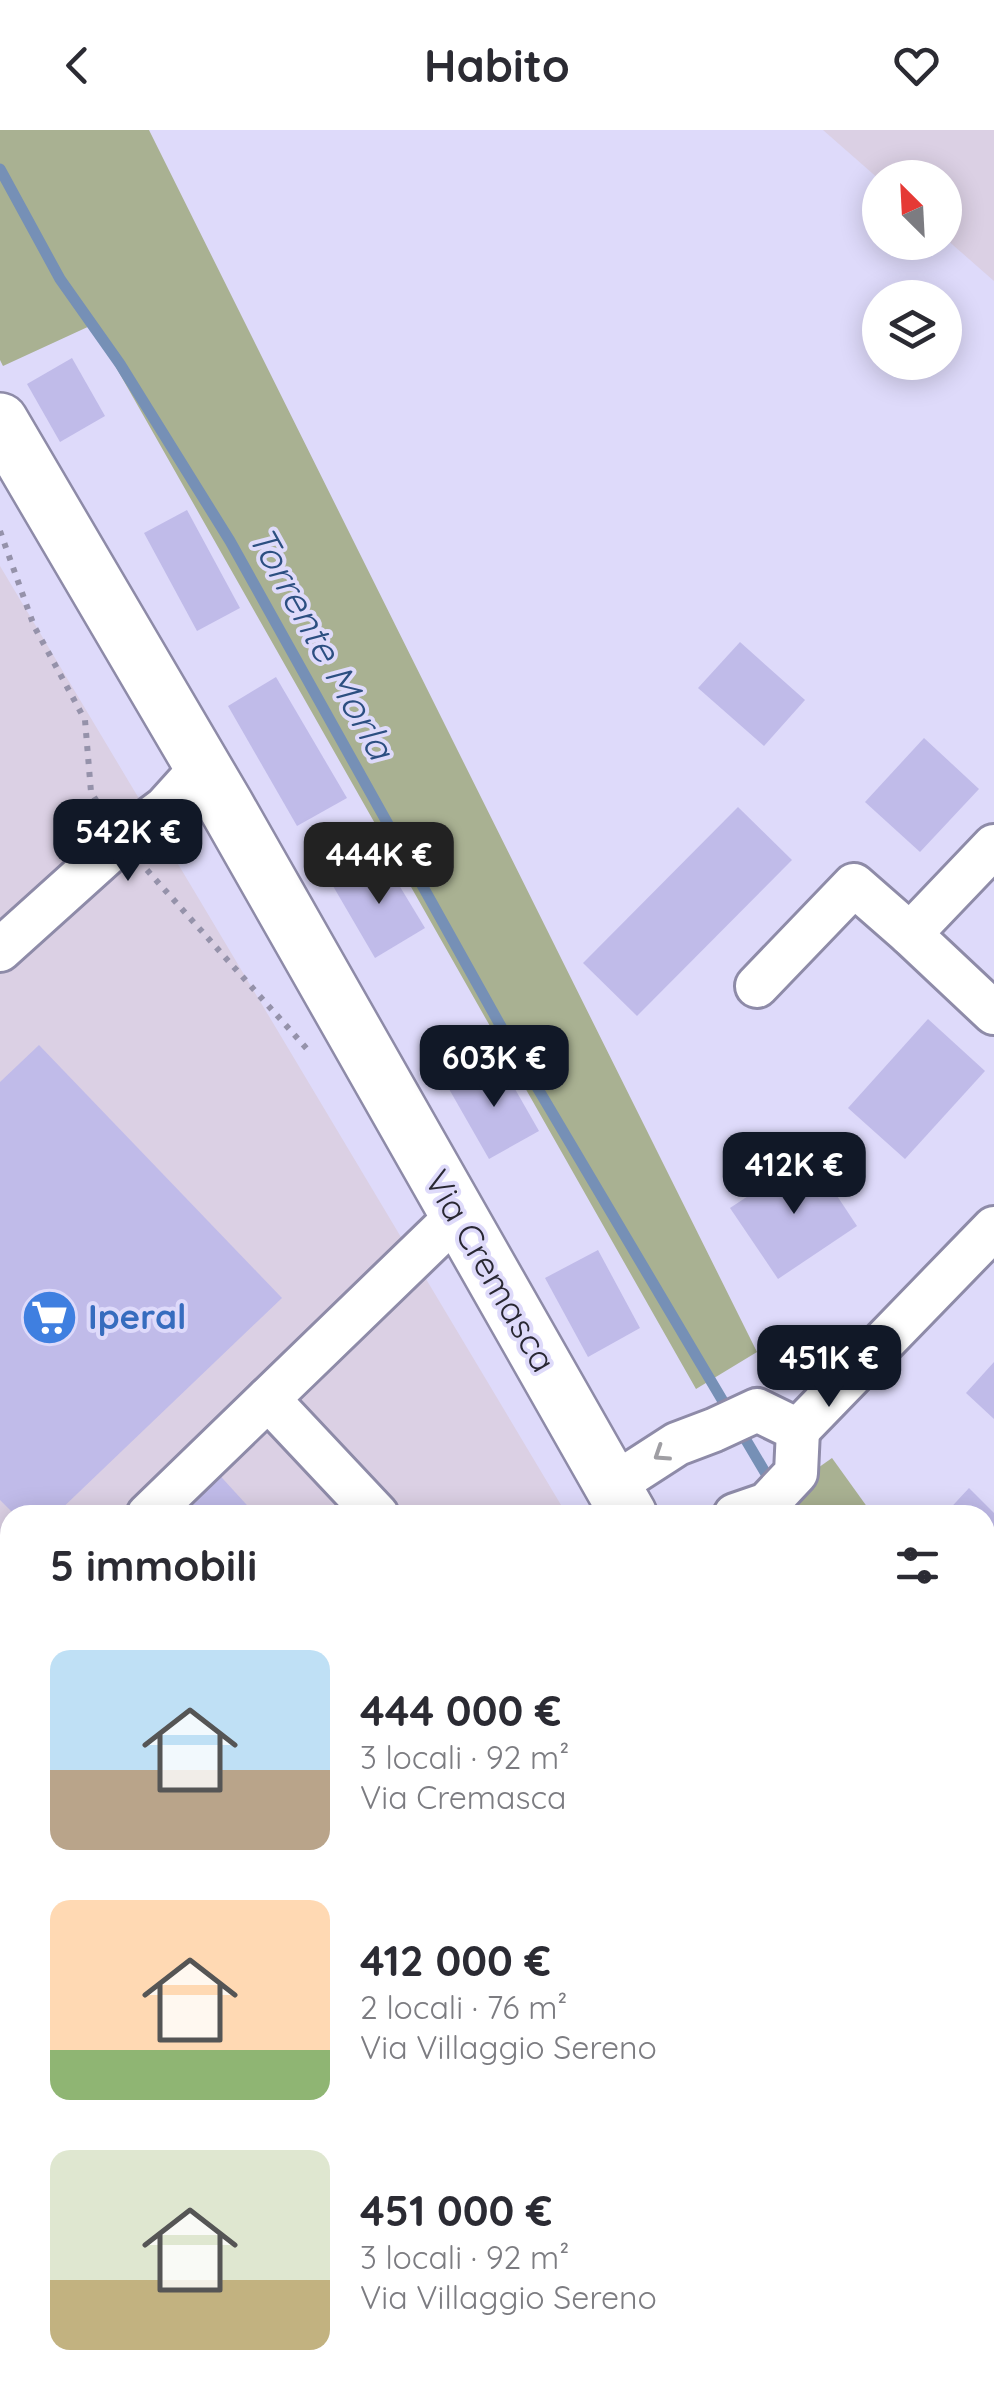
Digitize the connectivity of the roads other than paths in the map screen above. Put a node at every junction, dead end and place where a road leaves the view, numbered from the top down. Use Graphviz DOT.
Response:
graph roads {
  1 [pos="0,421"];
  2 [pos="204,766"];
  3 [pos="994,846"];
  4 [pos="910,934"];
  5 [pos="0,950"];
  6 [pos="757,986"];
  7 [pos="994,1013"];
  8 [pos="458,1215"];
  9 [pos="994,1228"];
  10 [pos="268,1399"];
  11 [pos="798,1430"];
  12 [pos="621,1501"];
  13 [pos="158,1505"];
  14 [pos="368,1505"];
  15 [pos="757,1505"];
  1 -- 2 [label="main road, Via Cremasca"];
  2 -- 5 [label="street"];
  2 -- 8 [label="main road, Via Cremasca"];
  3 -- 4 [label="street"];
  4 -- 6 [label="street"];
  4 -- 7 [label="street"];
  8 -- 10 [label="street"];
  8 -- 12 [label="main road, Via Cremasca"];
  9 -- 11 [label="street"];
  10 -- 13 [label="street"];
  10 -- 14 [label="street"];
  11 -- 12 [label="street, one-way"];
  11 -- 15 [label="street"];
}
